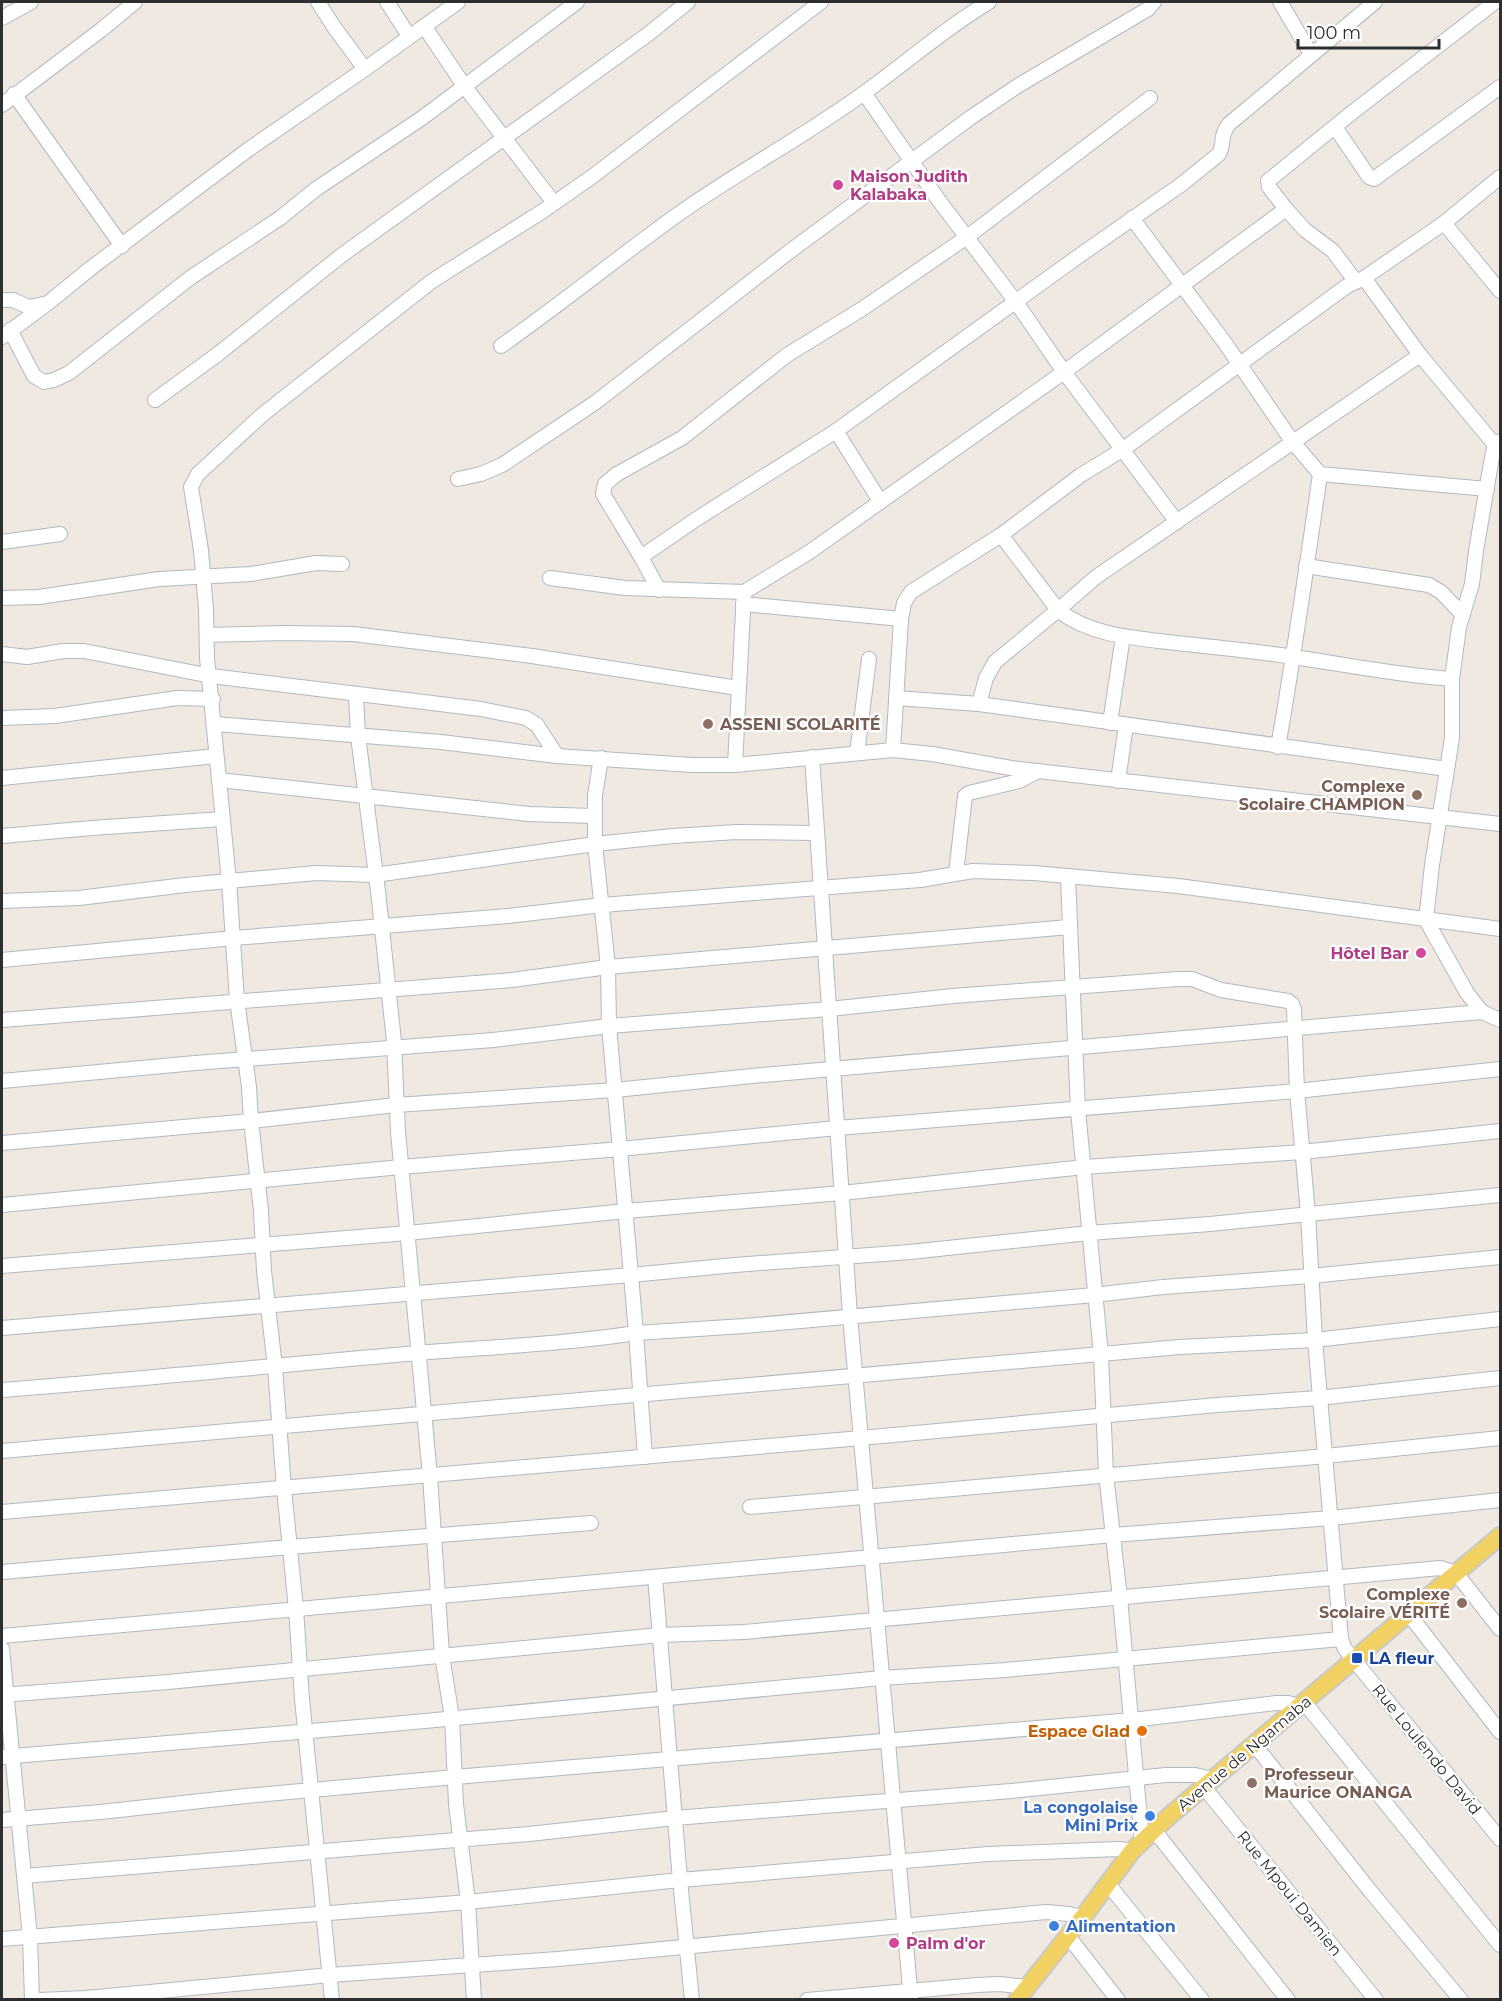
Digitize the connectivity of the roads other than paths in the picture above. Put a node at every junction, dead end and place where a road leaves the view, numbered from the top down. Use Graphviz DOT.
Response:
graph roads {
  1 [pos="31,2"];
  2 [pos="135,2"];
  3 [pos="318,2"];
  4 [pos="387,2"];
  5 [pos="458,2"];
  6 [pos="577,2"];
  7 [pos="688,2"];
  8 [pos="821,2"];
  9 [pos="989,2"];
  10 [pos="1154,2"];
  11 [pos="1280,2"];
  12 [pos="1375,2"];
  13 [pos="1495,2"];
  14 [pos="2,18"];
  15 [pos="424,26"];
  16 [pos="409,36"];
  17 [pos="1311,54"];
  18 [pos="365,69"];
  19 [pos="465,87"];
  20 [pos="1500,87"];
  21 [pos="864,93"];
  22 [pos="14,94"];
  23 [pos="1150,98"];
  24 [pos="2,105"];
  25 [pos="1335,127"];
  26 [pos="504,139"];
  27 [pos="911,161"];
  28 [pos="1500,177"];
  29 [pos="554,203"];
  30 [pos="1286,209"];
  31 [pos="1132,218"];
  32 [pos="1444,222"];
  33 [pos="967,237"];
  34 [pos="122,246"];
  35 [pos="1360,280"];
  36 [pos="1182,285"];
  37 [pos="1500,291"];
  38 [pos="2,300"];
  39 [pos="1016,302"];
  40 [pos="48,303"];
  41 [pos="6,333"];
  42 [pos="501,346"];
  43 [pos="1420,355"];
  44 [pos="1239,364"];
  45 [pos="1064,372"];
  46 [pos="155,400"];
  47 [pos="836,431"];
  48 [pos="1292,441"];
  49 [pos="1498,443"];
  50 [pos="1122,450"];
  51 [pos="1320,474"];
  52 [pos="458,479"];
  53 [pos="1487,489"];
  54 [pos="880,501"];
  55 [pos="1177,522"];
  56 [pos="60,534"];
  57 [pos="1001,535"];
  58 [pos="2,542"];
  59 [pos="642,556"];
  60 [pos="342,564"];
  61 [pos="1306,566"];
  62 [pos="202,576"];
  63 [pos="550,578"];
  64 [pos="659,590"];
  65 [pos="2,598"];
  66 [pos="743,598"];
  67 [pos="1058,610"];
  68 [pos="1463,615"];
  69 [pos="901,619"];
  70 [pos="207,635"];
  71 [pos="1123,636"];
  72 [pos="2,654"];
  73 [pos="1294,657"];
  74 [pos="869,659"];
  75 [pos="211,676"];
  76 [pos="1452,679"];
  77 [pos="738,688"];
  78 [pos="356,695"];
  79 [pos="896,698"];
  80 [pos="213,699"];
  81 [pos="979,704"];
  82 [pos="2,718"];
  83 [pos="1110,723"];
  84 [pos="215,724"];
  85 [pos="1126,725"];
  86 [pos="358,736"];
  87 [pos="1278,747"];
  88 [pos="893,750"];
  89 [pos="857,753"];
  90 [pos="216,756"];
  91 [pos="557,756"];
  92 [pos="812,757"];
  93 [pos="601,758"];
  94 [pos="735,765"];
  95 [pos="1447,769"];
  96 [pos="1038,771"];
  97 [pos="2,778"];
  98 [pos="219,780"];
  99 [pos="1118,781"];
  100 [pos="366,795"];
  101 [pos="594,816"];
  102 [pos="222,819"];
  103 [pos="1440,819"];
  104 [pos="1500,824"];
  105 [pos="816,833"];
  106 [pos="2,836"];
  107 [pos="596,844"];
  108 [pos="956,873"];
  109 [pos="375,875"];
  110 [pos="1068,878"];
  111 [pos="229,881"];
  112 [pos="820,889"];
  113 [pos="2,901"];
  114 [pos="602,905"];
  115 [pos="1426,920"];
  116 [pos="382,926"];
  117 [pos="1069,927"];
  118 [pos="1500,929"];
  119 [pos="234,938"];
  120 [pos="824,947"];
  121 [pos="2,960"];
  122 [pos="608,967"];
  123 [pos="1073,988"];
  124 [pos="389,989"];
  125 [pos="237,1000"];
  126 [pos="829,1010"];
  127 [pos="1482,1012"];
  128 [pos="2,1020"];
  129 [pos="1500,1020"];
  130 [pos="609,1026"];
  131 [pos="1294,1028"];
  132 [pos="394,1048"];
  133 [pos="1075,1048"];
  134 [pos="245,1059"];
  135 [pos="833,1069"];
  136 [pos="1500,1069"];
  137 [pos="2,1081"];
  138 [pos="615,1090"];
  139 [pos="1297,1091"];
  140 [pos="396,1105"];
  141 [pos="1078,1110"];
  142 [pos="251,1121"];
  143 [pos="837,1128"];
  144 [pos="1500,1131"];
  145 [pos="2,1143"];
  146 [pos="620,1149"];
  147 [pos="1302,1152"];
  148 [pos="401,1167"];
  149 [pos="1084,1167"];
  150 [pos="257,1180"];
  151 [pos="842,1193"];
  152 [pos="1500,1195"];
  153 [pos="2,1205"];
  154 [pos="626,1211"];
  155 [pos="1308,1214"];
  156 [pos="408,1233"];
  157 [pos="1089,1233"];
  158 [pos="262,1244"];
  159 [pos="846,1257"];
  160 [pos="1500,1257"];
  161 [pos="2,1266"];
  162 [pos="631,1275"];
  163 [pos="1311,1276"];
  164 [pos="413,1294"];
  165 [pos="1094,1295"];
  166 [pos="268,1306"];
  167 [pos="850,1316"];
  168 [pos="1500,1319"];
  169 [pos="2,1328"];
  170 [pos="636,1333"];
  171 [pos="1315,1340"];
  172 [pos="418,1353"];
  173 [pos="1101,1355"];
  174 [pos="275,1367"];
  175 [pos="857,1377"];
  176 [pos="1500,1378"];
  177 [pos="2,1390"];
  178 [pos="642,1395"];
  179 [pos="1319,1398"];
  180 [pos="424,1415"];
  181 [pos="1105,1416"];
  182 [pos="279,1428"];
  183 [pos="861,1438"];
  184 [pos="1500,1438"];
  185 [pos="2,1451"];
  186 [pos="1326,1456"];
  187 [pos="645,1457"];
  188 [pos="1106,1474"];
  189 [pos="430,1476"];
  190 [pos="284,1489"];
  191 [pos="868,1498"];
  192 [pos="1500,1500"];
  193 [pos="750,1508"];
  194 [pos="2,1512"];
  195 [pos="1331,1518"];
  196 [pos="591,1523"];
  197 [pos="433,1535"];
  198 [pos="1113,1535"];
  199 [pos="1500,1536"];
  200 [pos="290,1547"];
  201 [pos="872,1558"];
  202 [pos="2,1572"];
  203 [pos="1456,1573"];
  204 [pos="655,1577"];
  205 [pos="1336,1578"];
  206 [pos="437,1595"];
  207 [pos="1120,1598"];
  208 [pos="296,1609"];
  209 [pos="1408,1613"];
  210 [pos="876,1620"];
  211 [pos="1500,1629"];
  212 [pos="660,1635"];
  213 [pos="2,1636"];
  214 [pos="1341,1639"];
  215 [pos="2,1649"];
  216 [pos="442,1655"];
  217 [pos="1126,1659"];
  218 [pos="1354,1659"];
  219 [pos="300,1669"];
  220 [pos="882,1678"];
  221 [pos="4,1694"];
  222 [pos="666,1697"];
  223 [pos="1302,1704"];
  224 [pos="452,1718"];
  225 [pos="1132,1720"];
  226 [pos="306,1731"];
  227 [pos="1500,1732"];
  228 [pos="887,1741"];
  229 [pos="1254,1744"];
  230 [pos="7,1756"];
  231 [pos="670,1759"];
  232 [pos="454,1776"];
  233 [pos="1137,1779"];
  234 [pos="1208,1783"];
  235 [pos="312,1791"];
  236 [pos="893,1801"];
  237 [pos="675,1818"];
  238 [pos="18,1819"];
  239 [pos="2,1820"];
  240 [pos="459,1839"];
  241 [pos="1500,1839"];
  242 [pos="1143,1841"];
  243 [pos="318,1852"];
  244 [pos="900,1863"];
  245 [pos="24,1876"];
  246 [pos="680,1880"];
  247 [pos="1108,1884"];
  248 [pos="468,1902"];
  249 [pos="324,1913"];
  250 [pos="1083,1917"];
  251 [pos="904,1927"];
  252 [pos="1068,1936"];
  253 [pos="30,1937"];
  254 [pos="2,1939"];
  255 [pos="1500,1945"];
  256 [pos="686,1947"];
  257 [pos="471,1966"];
  258 [pos="330,1975"];
  259 [pos="911,1995"];
  260 [pos="1023,1995"];
  261 [pos="32,2000"];
  262 [pos="40,2000"];
  263 [pos="332,2000"];
  264 [pos="474,2000"];
  265 [pos="692,2000"];
  266 [pos="807,2000"];
  267 [pos="1118,2000"];
  268 [pos="1202,2000"];
  269 [pos="1288,2000"];
  270 [pos="1376,2000"];
  271 [pos="1461,2000"];
  1 -- 14 [label="street"];
  2 -- 22 [label="street"];
  3 -- 18 [label="street"];
  4 -- 16 [label="street"];
  5 -- 15 [label="street"];
  6 -- 19 [label="street"];
  7 -- 26 [label="street"];
  8 -- 29 [label="street"];
  9 -- 21 [label="street"];
  10 -- 27 [label="street"];
  11 -- 17 [label="street"];
  12 -- 17 [label="street"];
  13 -- 25 [label="street"];
  15 -- 16 [label="street"];
  15 -- 19 [label="street"];
  16 -- 18 [label="street"];
  17 -- 31 [label="street"];
  18 -- 34 [label="street"];
  19 -- 26 [label="street"];
  19 -- 41 [label="street"];
  20 -- 25 [label="street"];
  21 -- 27 [label="street"];
  21 -- 42 [label="street"];
  22 -- 24 [label="street"];
  22 -- 34 [label="street"];
  23 -- 33 [label="street"];
  25 -- 30 [label="street"];
  26 -- 29 [label="street"];
  26 -- 46 [label="street"];
  27 -- 33 [label="street"];
  27 -- 52 [label="street"];
  28 -- 32 [label="street"];
  29 -- 62 [label="street"];
  30 -- 35 [label="street"];
  30 -- 36 [label="street"];
  31 -- 36 [label="street"];
  31 -- 39 [label="street"];
  32 -- 35 [label="street"];
  32 -- 37 [label="street"];
  33 -- 39 [label="street"];
  33 -- 59 [label="street"];
  34 -- 40 [label="street"];
  35 -- 43 [label="street"];
  35 -- 44 [label="street"];
  36 -- 44 [label="street"];
  36 -- 45 [label="street"];
  38 -- 40 [label="street"];
  39 -- 45 [label="street"];
  39 -- 47 [label="street"];
  40 -- 41 [label="street"];
  43 -- 48 [label="street"];
  43 -- 49 [label="street"];
  44 -- 48 [label="street"];
  44 -- 50 [label="street"];
  45 -- 50 [label="street"];
  45 -- 54 [label="street"];
  47 -- 54 [label="street"];
  47 -- 59 [label="street"];
  48 -- 51 [label="street"];
  48 -- 55 [label="street"];
  49 -- 53 [label="street"];
  50 -- 55 [label="street"];
  50 -- 57 [label="street"];
  51 -- 53 [label="street"];
  51 -- 61 [label="street"];
  53 -- 68 [label="street"];
  54 -- 66 [label="street"];
  55 -- 67 [label="street"];
  56 -- 58 [label="street"];
  57 -- 67 [label="street"];
  57 -- 69 [label="street"];
  59 -- 64 [label="street"];
  60 -- 62 [label="street"];
  61 -- 68 [label="street"];
  61 -- 73 [label="street"];
  62 -- 65 [label="street"];
  62 -- 70 [label="street"];
  63 -- 64 [label="street"];
  64 -- 66 [label="street"];
  66 -- 69 [label="street"];
  66 -- 77 [label="street"];
  67 -- 71 [label="street"];
  67 -- 81 [label="street"];
  68 -- 76 [label="street"];
  69 -- 79 [label="street"];
  70 -- 75 [label="street"];
  70 -- 77 [label="street"];
  71 -- 73 [label="street"];
  71 -- 83 [label="street"];
  72 -- 75 [label="street"];
  73 -- 76 [label="street"];
  73 -- 87 [label="street"];
  74 -- 89 [label="street"];
  75 -- 78 [label="street"];
  75 -- 80 [label="street"];
  76 -- 95 [label="street"];
  77 -- 94 [label="street"];
  78 -- 86 [label="street"];
  78 -- 91 [label="street"];
  79 -- 81 [label="street"];
  79 -- 88 [label="street"];
  80 -- 82 [label="street"];
  80 -- 84 [label="street"];
  81 -- 83 [label="street"];
  83 -- 85 [label="street"];
  84 -- 86 [label="street"];
  84 -- 90 [label="street"];
  85 -- 87 [label="street"];
  85 -- 99 [label="street"];
  86 -- 91 [label="street"];
  86 -- 100 [label="street"];
  87 -- 95 [label="street"];
  88 -- 89 [label="street"];
  88 -- 96 [label="street"];
  89 -- 92 [label="street"];
  90 -- 97 [label="street"];
  90 -- 98 [label="street"];
  91 -- 93 [label="street"];
  92 -- 94 [label="street"];
  92 -- 105 [label="street"];
  93 -- 94 [label="street"];
  93 -- 101 [label="street"];
  95 -- 103 [label="street"];
  96 -- 99 [label="street"];
  96 -- 108 [label="street"];
  98 -- 100 [label="street"];
  98 -- 102 [label="street"];
  99 -- 103 [label="street"];
  100 -- 101 [label="street"];
  100 -- 109 [label="street"];
  101 -- 107 [label="street"];
  102 -- 106 [label="street"];
  102 -- 111 [label="street"];
  103 -- 104 [label="street"];
  103 -- 115 [label="street"];
  105 -- 107 [label="street"];
  105 -- 112 [label="street"];
  107 -- 109 [label="street"];
  107 -- 114 [label="street"];
  108 -- 110 [label="street"];
  108 -- 112 [label="street"];
  109 -- 111 [label="street"];
  109 -- 116 [label="street"];
  110 -- 115 [label="street"];
  110 -- 117 [label="street"];
  111 -- 113 [label="street"];
  111 -- 119 [label="street"];
  112 -- 114 [label="street"];
  112 -- 120 [label="street"];
  114 -- 116 [label="street"];
  114 -- 122 [label="street"];
  115 -- 118 [label="street"];
  115 -- 127 [label="street"];
  116 -- 119 [label="street"];
  116 -- 124 [label="street"];
  117 -- 120 [label="street"];
  117 -- 123 [label="street"];
  119 -- 121 [label="street"];
  119 -- 125 [label="street"];
  120 -- 122 [label="street"];
  120 -- 126 [label="street"];
  122 -- 124 [label="street"];
  122 -- 130 [label="street"];
  123 -- 126 [label="street"];
  123 -- 131 [label="street"];
  123 -- 133 [label="street"];
  124 -- 125 [label="street"];
  124 -- 132 [label="street"];
  125 -- 128 [label="street"];
  125 -- 134 [label="street"];
  126 -- 130 [label="street"];
  126 -- 135 [label="street"];
  127 -- 129 [label="street"];
  127 -- 131 [label="street"];
  130 -- 132 [label="street"];
  130 -- 138 [label="street"];
  131 -- 133 [label="street"];
  131 -- 139 [label="street"];
  132 -- 134 [label="street"];
  132 -- 140 [label="street"];
  133 -- 135 [label="street"];
  133 -- 141 [label="street"];
  134 -- 137 [label="street"];
  134 -- 142 [label="street"];
  135 -- 138 [label="street"];
  135 -- 143 [label="street"];
  136 -- 139 [label="street"];
  138 -- 140 [label="street"];
  138 -- 146 [label="street"];
  139 -- 141 [label="street"];
  139 -- 147 [label="street"];
  140 -- 142 [label="street"];
  140 -- 148 [label="street"];
  141 -- 143 [label="street"];
  141 -- 149 [label="street"];
  142 -- 145 [label="street"];
  142 -- 150 [label="street"];
  143 -- 146 [label="street"];
  143 -- 151 [label="street"];
  144 -- 147 [label="street"];
  146 -- 148 [label="street"];
  146 -- 154 [label="street"];
  147 -- 149 [label="street"];
  147 -- 155 [label="street"];
  148 -- 150 [label="street"];
  148 -- 156 [label="street"];
  149 -- 151 [label="street"];
  149 -- 157 [label="street"];
  150 -- 153 [label="street"];
  150 -- 158 [label="street"];
  151 -- 154 [label="street"];
  151 -- 159 [label="street"];
  152 -- 155 [label="street"];
  154 -- 156 [label="street"];
  154 -- 162 [label="street"];
  155 -- 157 [label="street"];
  155 -- 163 [label="street"];
  156 -- 158 [label="street"];
  156 -- 164 [label="street"];
  157 -- 159 [label="street"];
  157 -- 165 [label="street"];
  158 -- 161 [label="street"];
  158 -- 166 [label="street"];
  159 -- 162 [label="street"];
  159 -- 167 [label="street"];
  160 -- 163 [label="street"];
  162 -- 164 [label="street"];
  162 -- 170 [label="street"];
  163 -- 165 [label="street"];
  163 -- 171 [label="street"];
  164 -- 166 [label="street"];
  164 -- 172 [label="street"];
  165 -- 167 [label="street"];
  165 -- 173 [label="street"];
  166 -- 169 [label="street"];
  166 -- 174 [label="street"];
  167 -- 170 [label="street"];
  167 -- 175 [label="street"];
  168 -- 171 [label="street"];
  170 -- 172 [label="street"];
  170 -- 178 [label="street"];
  171 -- 173 [label="street"];
  171 -- 179 [label="street"];
  172 -- 174 [label="street"];
  172 -- 180 [label="street"];
  173 -- 175 [label="street"];
  173 -- 181 [label="street"];
  174 -- 177 [label="street"];
  174 -- 182 [label="street"];
  175 -- 178 [label="street"];
  175 -- 183 [label="street"];
  176 -- 179 [label="street"];
  178 -- 180 [label="street"];
  178 -- 187 [label="street"];
  179 -- 181 [label="street"];
  179 -- 186 [label="street"];
  180 -- 182 [label="street"];
  180 -- 189 [label="street"];
  181 -- 183 [label="street"];
  181 -- 188 [label="street"];
  182 -- 185 [label="street"];
  182 -- 190 [label="street"];
  183 -- 187 [label="street"];
  183 -- 191 [label="street"];
  184 -- 186 [label="street"];
  186 -- 188 [label="street"];
  186 -- 195 [label="street"];
  187 -- 189 [label="street"];
  188 -- 191 [label="street"];
  188 -- 198 [label="street"];
  189 -- 190 [label="street"];
  189 -- 197 [label="street"];
  190 -- 194 [label="street"];
  190 -- 200 [label="street"];
  191 -- 193 [label="street"];
  191 -- 201 [label="street"];
  192 -- 195 [label="street"];
  195 -- 198 [label="street"];
  195 -- 205 [label="street"];
  196 -- 197 [label="street"];
  197 -- 200 [label="street"];
  197 -- 206 [label="street"];
  198 -- 201 [label="street"];
  198 -- 207 [label="street"];
  199 -- 203 [label="main road, Avenue de Ngamaba"];
  200 -- 202 [label="street"];
  200 -- 208 [label="street"];
  201 -- 204 [label="street"];
  201 -- 210 [label="street"];
  203 -- 205 [label="street"];
  203 -- 209 [label="main road, Avenue de Ngamaba"];
  203 -- 211 [label="street"];
  204 -- 206 [label="street"];
  204 -- 212 [label="street"];
  205 -- 207 [label="street"];
  205 -- 214 [label="street"];
  206 -- 208 [label="street"];
  206 -- 216 [label="street"];
  207 -- 210 [label="street"];
  207 -- 217 [label="street"];
  208 -- 213 [label="street"];
  208 -- 219 [label="street"];
  209 -- 218 [label="main road, Avenue de Ngamaba"];
  209 -- 227 [label="street"];
  210 -- 212 [label="street"];
  210 -- 220 [label="street"];
  212 -- 216 [label="street"];
  212 -- 222 [label="street"];
  214 -- 217 [label="street"];
  214 -- 218 [label="street, Rue Loulendo David"];
  215 -- 221 [label="street"];
  216 -- 219 [label="street"];
  216 -- 224 [label="street"];
  217 -- 220 [label="street"];
  217 -- 225 [label="street"];
  218 -- 223 [label="main road, Avenue de Ngamaba"];
  218 -- 241 [label="street, Rue Loulendo David"];
  219 -- 221 [label="street"];
  219 -- 226 [label="street"];
  220 -- 222 [label="street"];
  220 -- 228 [label="street"];
  221 -- 230 [label="street"];
  222 -- 224 [label="street"];
  222 -- 231 [label="street"];
  223 -- 225 [label="street"];
  223 -- 229 [label="main road, Avenue de Ngamaba"];
  223 -- 255 [label="street"];
  224 -- 226 [label="street"];
  224 -- 232 [label="street"];
  225 -- 228 [label="street"];
  225 -- 233 [label="street"];
  226 -- 230 [label="street"];
  226 -- 235 [label="street"];
  228 -- 231 [label="street"];
  228 -- 236 [label="street"];
  229 -- 234 [label="main road, Avenue de Ngamaba"];
  229 -- 271 [label="street"];
  230 -- 238 [label="street"];
  231 -- 232 [label="street"];
  231 -- 237 [label="street"];
  232 -- 235 [label="street"];
  232 -- 240 [label="street"];
  233 -- 234 [label="street"];
  233 -- 236 [label="street"];
  233 -- 242 [label="street"];
  234 -- 242 [label="main road, Avenue de Ngamaba"];
  234 -- 270 [label="street, Rue Mpoui Damien"];
  235 -- 238 [label="street"];
  235 -- 243 [label="street"];
  236 -- 237 [label="street"];
  236 -- 244 [label="street"];
  237 -- 240 [label="street"];
  237 -- 246 [label="street"];
  238 -- 239 [label="street"];
  238 -- 245 [label="street"];
  240 -- 243 [label="street"];
  240 -- 248 [label="street"];
  242 -- 244 [label="street"];
  242 -- 247 [label="main road, Avenue de Ngamaba"];
  242 -- 269 [label="street"];
  243 -- 245 [label="street"];
  243 -- 249 [label="street"];
  244 -- 246 [label="street"];
  244 -- 251 [label="street"];
  245 -- 253 [label="street"];
  246 -- 248 [label="street"];
  246 -- 256 [label="street"];
  247 -- 250 [label="main road, Avenue de Ngamaba"];
  247 -- 268 [label="street"];
  248 -- 249 [label="street"];
  248 -- 257 [label="street"];
  249 -- 253 [label="street"];
  249 -- 258 [label="street"];
  250 -- 251 [label="street"];
  250 -- 252 [label="main road, Avenue de Ngamaba"];
  251 -- 256 [label="street"];
  251 -- 259 [label="street"];
  252 -- 260 [label="main road, Avenue de Ngamaba"];
  252 -- 267 [label="street"];
  253 -- 254 [label="street"];
  253 -- 261 [label="street"];
  256 -- 257 [label="street"];
  256 -- 265 [label="street"];
  257 -- 258 [label="street"];
  257 -- 264 [label="street"];
  258 -- 262 [label="street"];
  258 -- 263 [label="street"];
  259 -- 260 [label="street"];
  259 -- 266 [label="street"];
}
